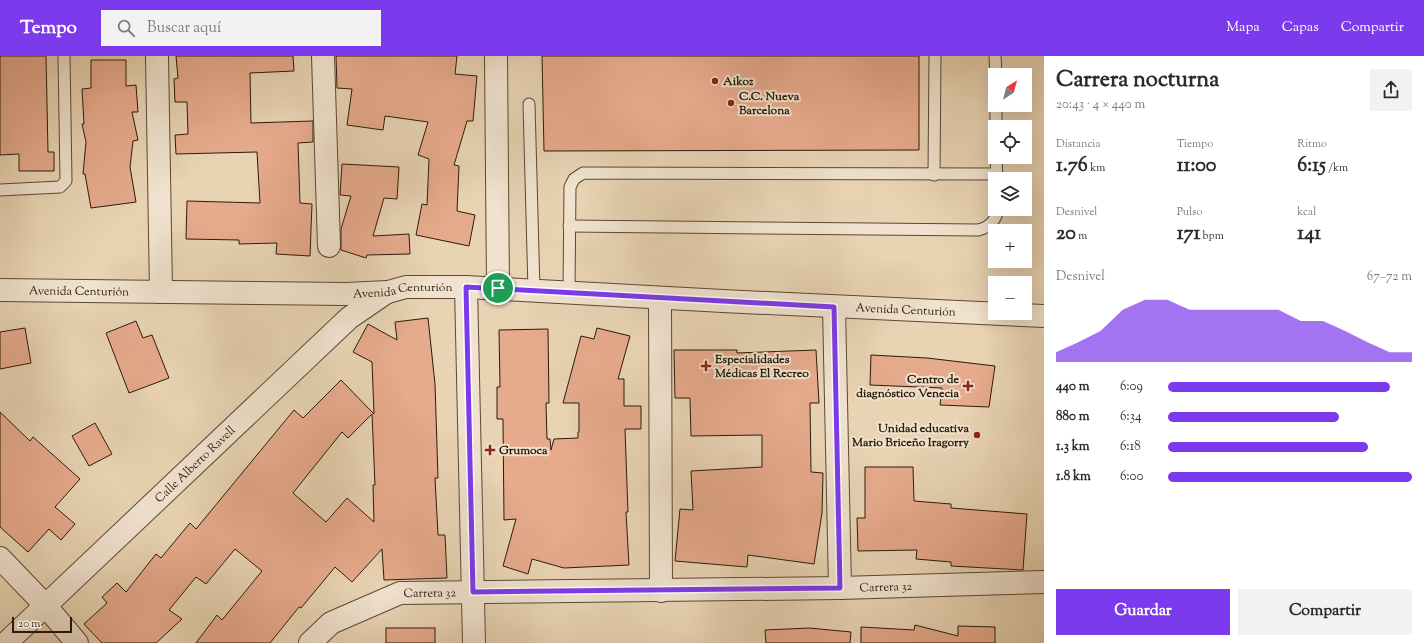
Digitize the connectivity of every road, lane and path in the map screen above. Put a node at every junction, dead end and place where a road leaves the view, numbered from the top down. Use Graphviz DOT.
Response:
graph roads {
  1 [pos="64,56"];
  2 [pos="157,56"];
  3 [pos="323,56"];
  4 [pos="496,56"];
  5 [pos="935,56"];
  6 [pos="995,56"];
  7 [pos="996,68"];
  8 [pos="529,104"];
  9 [pos="934,175"];
  10 [pos="988,177"];
  11 [pos="0,190"];
  12 [pos="995,216"];
  13 [pos="569,226"];
  14 [pos="329,246"];
  15 [pos="466,287"];
  16 [pos="498,288"];
  17 [pos="0,290"];
  18 [pos="534,290"];
  19 [pos="160,292"];
  20 [pos="388,292"];
  21 [pos="570,292"];
  22 [pos="660,298"];
  23 [pos="834,307"];
  24 [pos="1044,316"];
  25 [pos="0,558"];
  26 [pos="1044,582"];
  27 [pos="840,588"];
  28 [pos="661,591"];
  29 [pos="473,592"];
  30 [pos="45,605"];
  31 [pos="6,643"];
  32 [pos="77,643"];
  33 [pos="310,643"];
  34 [pos="474,643"];
  1 -- 11 [label="lane"];
  2 -- 19 [label="street"];
  3 -- 14 [label="street"];
  4 -- 16 [label="street"];
  5 -- 9 [label="lane"];
  6 -- 7 [label="lane"];
  8 -- 18 [label="lane"];
  9 -- 10 [label="lane"];
  9 -- 13 [label="lane"];
  12 -- 13 [label="lane"];
  13 -- 21 [label="lane"];
  15 -- 16 [label="street, Avenida Centurión"];
  15 -- 20 [label="street, Avenida Centurión"];
  15 -- 29 [label="street"];
  16 -- 18 [label="street, Avenida Centurión"];
  17 -- 19 [label="street, Avenida Centurión"];
  18 -- 21 [label="street, Avenida Centurión"];
  19 -- 20 [label="street, Avenida Centurión"];
  20 -- 30 [label="street, Calle Alberto Ravell"];
  21 -- 22 [label="street, Avenida Centurión"];
  22 -- 23 [label="street, Avenida Centurión"];
  22 -- 28 [label="street"];
  23 -- 24 [label="street, Avenida Centurión"];
  23 -- 27 [label="street"];
  25 -- 30 [label="street"];
  26 -- 27 [label="street, Carrera 32"];
  27 -- 28 [label="street, Carrera 32"];
  28 -- 29 [label="street, Carrera 32"];
  29 -- 33 [label="street, Carrera 32"];
  29 -- 34 [label="street"];
  30 -- 31 [label="street, Calle Alberto Ravell"];
  30 -- 32 [label="street"];
}
